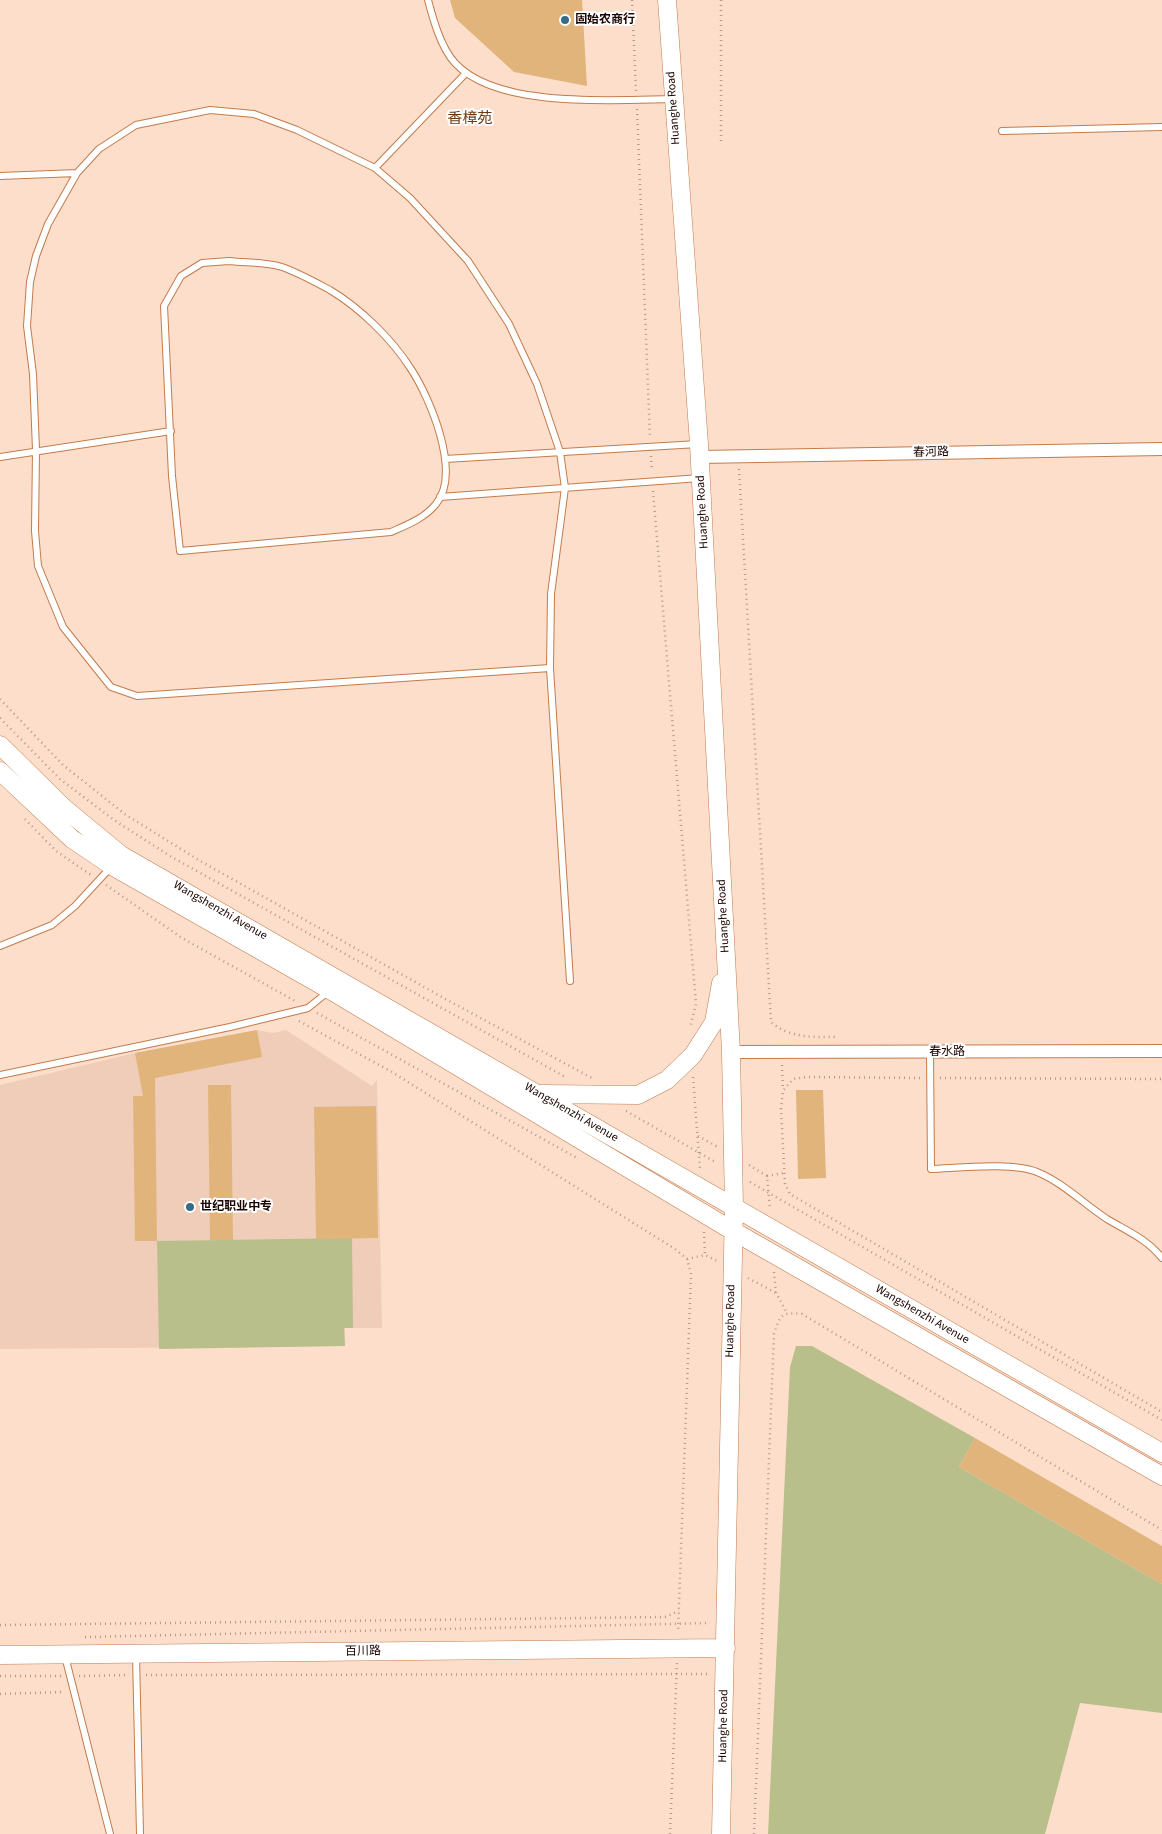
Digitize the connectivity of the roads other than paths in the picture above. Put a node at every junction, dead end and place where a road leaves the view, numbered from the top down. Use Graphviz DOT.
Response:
graph roads {
  1 [pos="428,0"];
  2 [pos="667,0"];
  3 [pos="466,73"];
  4 [pos="674,98"];
  5 [pos="1162,127"];
  6 [pos="1002,131"];
  7 [pos="375,168"];
  8 [pos="77,173"];
  9 [pos="0,176"];
  10 [pos="172,431"];
  11 [pos="1162,449"];
  12 [pos="36,450"];
  13 [pos="700,450"];
  14 [pos="560,452"];
  15 [pos="0,456"];
  16 [pos="445,459"];
  17 [pos="701,478"];
  18 [pos="565,488"];
  19 [pos="440,497"];
  20 [pos="550,668"];
  21 [pos="0,745"];
  22 [pos="0,771"];
  23 [pos="117,860"];
  24 [pos="0,946"];
  25 [pos="726,953"];
  26 [pos="570,981"];
  27 [pos="336,986"];
  28 [pos="1162,1051"];
  29 [pos="731,1052"];
  30 [pos="930,1052"];
  31 [pos="0,1075"];
  32 [pos="538,1094"];
  33 [pos="734,1207"];
  34 [pos="733,1232"];
  35 [pos="1162,1258"];
  36 [pos="1162,1453"];
  37 [pos="1162,1476"];
  38 [pos="726,1648"];
  39 [pos="65,1654"];
  40 [pos="136,1654"];
  41 [pos="0,1655"];
  42 [pos="110,1834"];
  43 [pos="140,1834"];
  44 [pos="721,1834"];
  1 -- 3 [label="lane"];
  2 -- 4 [label="main road, Huanghe Road"];
  3 -- 4 [label="lane"];
  3 -- 7 [label="lane"];
  4 -- 13 [label="main road, Huanghe Road"];
  5 -- 6 [label="lane"];
  7 -- 8 [label="lane"];
  7 -- 14 [label="lane"];
  8 -- 9 [label="lane"];
  8 -- 12 [label="lane"];
  10 -- 12 [label="lane"];
  10 -- 16 [label="lane"];
  10 -- 19 [label="lane"];
  11 -- 13 [label="street, 春河路"];
  12 -- 15 [label="lane"];
  12 -- 20 [label="lane"];
  13 -- 14 [label="lane"];
  13 -- 17 [label="main road, Huanghe Road"];
  14 -- 16 [label="lane"];
  14 -- 18 [label="lane"];
  16 -- 19 [label="lane"];
  17 -- 18 [label="lane"];
  17 -- 25 [label="main road, Huanghe Road"];
  18 -- 19 [label="lane"];
  18 -- 20 [label="lane"];
  20 -- 26 [label="lane"];
  21 -- 23 [label="main road, Wangshenzhi Avenue"];
  22 -- 23 [label="main road"];
  23 -- 24 [label="lane"];
  23 -- 27 [label="main road, Wangshenzhi Avenue"];
  25 -- 29 [label="main road, Huanghe Road"];
  25 -- 32 [label="main road"];
  27 -- 31 [label="lane"];
  27 -- 32 [label="main road, Wangshenzhi Avenue"];
  27 -- 34 [label="main road"];
  28 -- 30 [label="street, 春水路"];
  29 -- 30 [label="street, 春水路"];
  29 -- 33 [label="main road, Huanghe Road"];
  30 -- 35 [label="lane"];
  32 -- 33 [label="main road, Wangshenzhi Avenue"];
  33 -- 34 [label="main road, Huanghe Road"];
  33 -- 36 [label="main road, Wangshenzhi Avenue"];
  34 -- 37 [label="main road"];
  34 -- 38 [label="main road, Huanghe Road"];
  38 -- 40 [label="main road, 百川路"];
  38 -- 44 [label="main road, Huanghe Road"];
  39 -- 40 [label="main road, 百川路"];
  39 -- 41 [label="main road, 百川路"];
  39 -- 42 [label="lane"];
  40 -- 43 [label="lane"];
}
